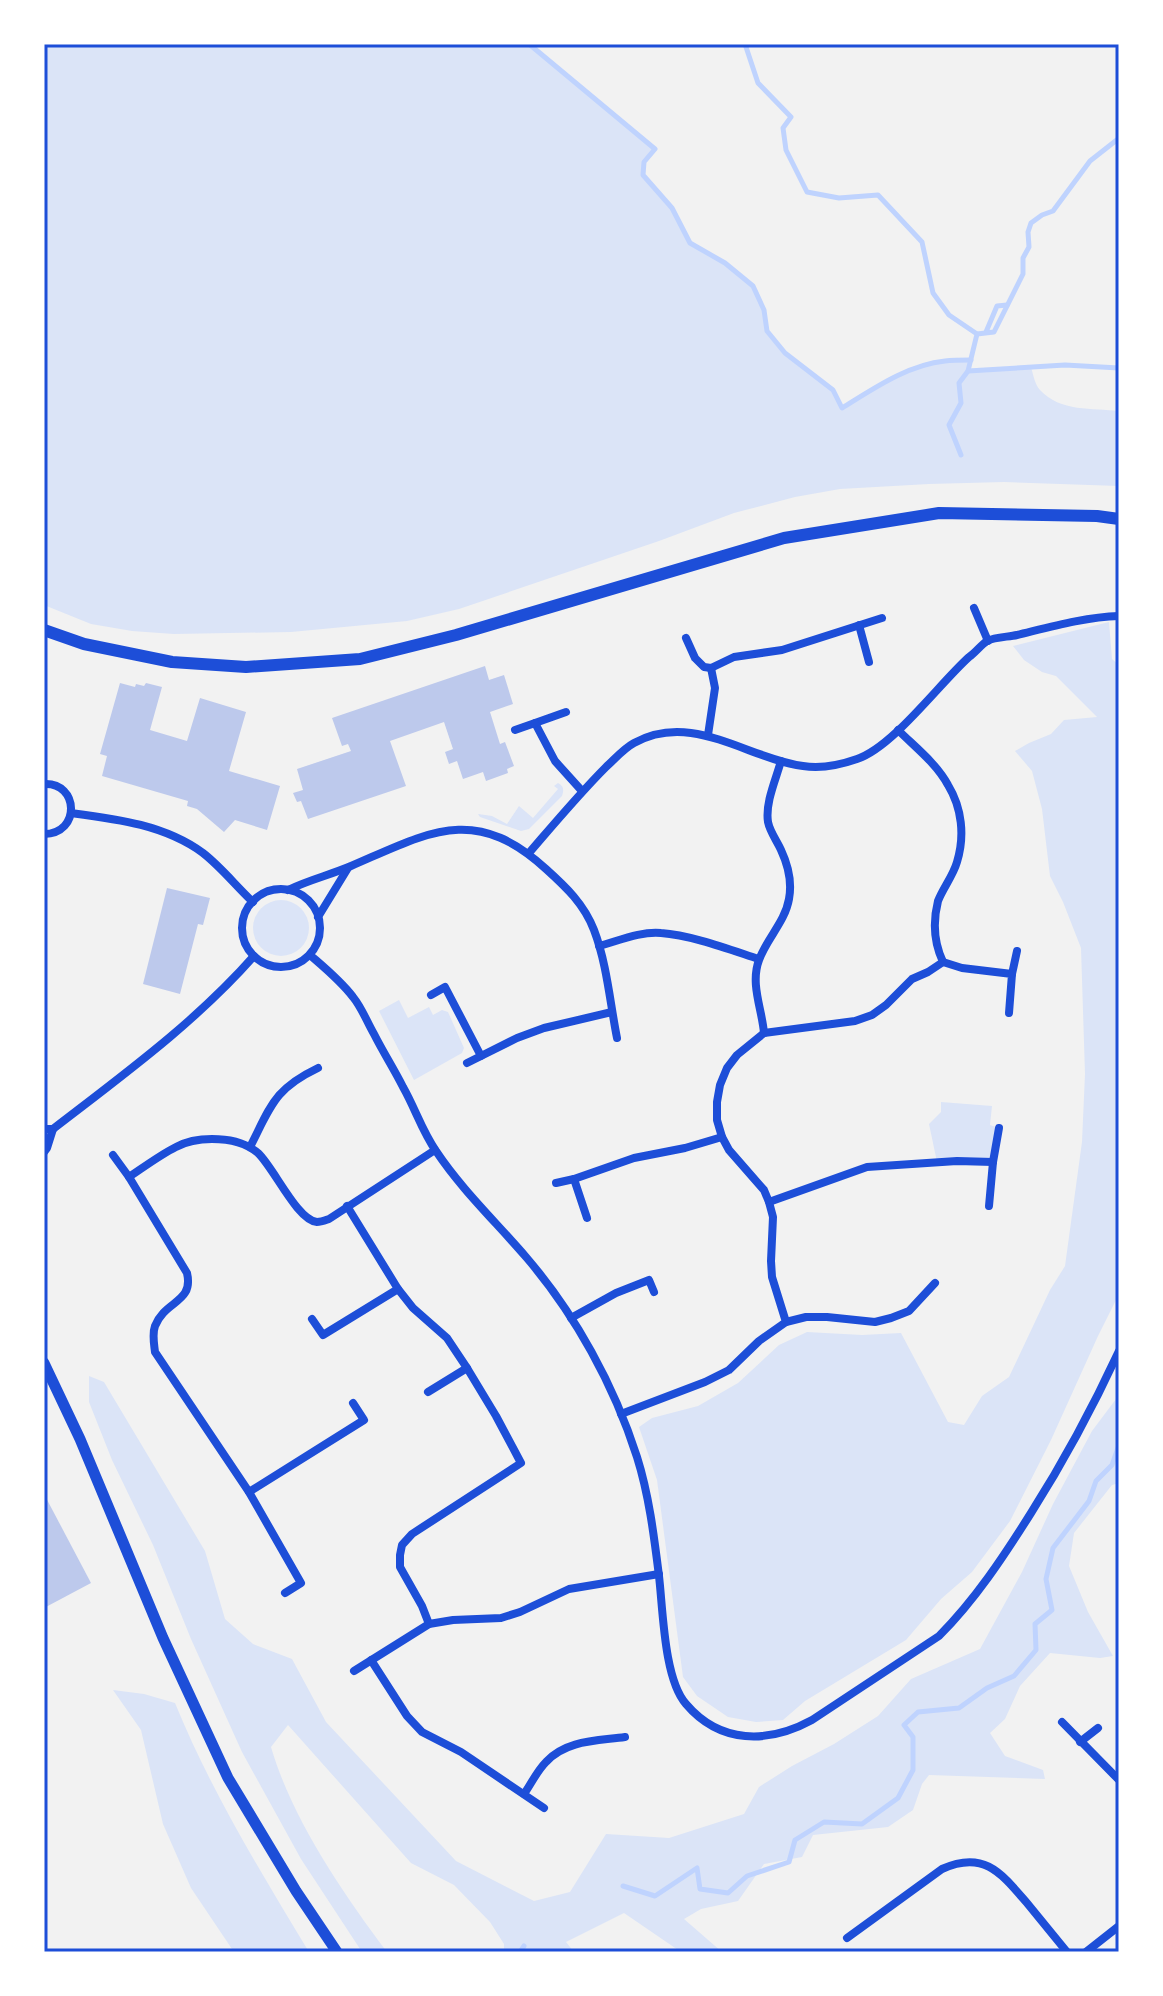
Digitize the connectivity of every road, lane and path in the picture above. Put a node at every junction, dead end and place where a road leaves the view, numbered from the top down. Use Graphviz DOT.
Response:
graph roads {
  1 [pos="1119,519"];
  2 [pos="974,608"];
  3 [pos="1119,616"];
  4 [pos="882,618"];
  5 [pos="859,625"];
  6 [pos="44,630"];
  7 [pos="686,638"];
  8 [pos="988,641"];
  9 [pos="869,662"];
  10 [pos="711,668"];
  11 [pos="566,712"];
  12 [pos="535,723"];
  13 [pos="515,730"];
  14 [pos="898,730"];
  15 [pos="708,735"];
  16 [pos="781,761"];
  17 [pos="44,784"];
  18 [pos="582,791"];
  19 [pos="71,813"];
  20 [pos="44,834"];
  21 [pos="529,853"];
  22 [pos="349,867"];
  23 [pos="288,890"];
  24 [pos="253,902"];
  25 [pos="318,917"];
  26 [pos="599,946"];
  27 [pos="1017,951"];
  28 [pos="310,955"];
  29 [pos="254,956"];
  30 [pos="759,959"];
  31 [pos="943,962"];
  32 [pos="1012,974"];
  33 [pos="431,995"];
  34 [pos="612,1012"];
  35 [pos="1009,1013"];
  36 [pos="764,1033"];
  37 [pos="617,1038"];
  38 [pos="481,1056"];
  39 [pos="467,1063"];
  40 [pos="318,1068"];
  41 [pos="999,1128"];
  42 [pos="49,1129"];
  43 [pos="722,1137"];
  44 [pos="250,1147"];
  45 [pos="435,1150"];
  46 [pos="44,1152"];
  47 [pos="113,1155"];
  48 [pos="993,1162"];
  49 [pos="129,1177"];
  50 [pos="574,1179"];
  51 [pos="556,1183"];
  52 [pos="769,1202"];
  53 [pos="347,1206"];
  54 [pos="989,1206"];
  55 [pos="587,1218"];
  56 [pos="935,1283"];
  57 [pos="398,1289"];
  58 [pos="654,1292"];
  59 [pos="571,1318"];
  60 [pos="312,1319"];
  61 [pos="786,1322"];
  62 [pos="1119,1351"];
  63 [pos="44,1364"];
  64 [pos="467,1368"];
  65 [pos="428,1392"];
  66 [pos="353,1403"];
  67 [pos="621,1414"];
  68 [pos="249,1492"];
  69 [pos="659,1574"];
  70 [pos="285,1593"];
  71 [pos="429,1624"];
  72 [pos="371,1660"];
  73 [pos="354,1671"];
  74 [pos="1062,1722"];
  75 [pos="1098,1728"];
  76 [pos="625,1737"];
  77 [pos="1080,1742"];
  78 [pos="1119,1780"];
  79 [pos="524,1794"];
  80 [pos="544,1808"];
  81 [pos="1119,1926"];
  82 [pos="847,1938"];
  83 [pos="337,1952"];
  84 [pos="1067,1952"];
  85 [pos="1086,1952"];
  1 -- 6 [label="main road"];
  2 -- 8 [label="street"];
  3 -- 8 [label="street"];
  4 -- 5 [label="street"];
  5 -- 9 [label="street"];
  5 -- 10 [label="street"];
  7 -- 10 [label="street"];
  8 -- 14 [label="street"];
  10 -- 15 [label="street"];
  11 -- 12 [label="street"];
  12 -- 13 [label="street"];
  12 -- 18 [label="street"];
  14 -- 16 [label="street"];
  14 -- 31 [label="street"];
  15 -- 16 [label="street"];
  15 -- 18 [label="street"];
  16 -- 30 [label="street"];
  17 -- 19 [label="street"];
  18 -- 21 [label="street"];
  19 -- 20 [label="street"];
  19 -- 24 [label="street"];
  21 -- 22 [label="street"];
  21 -- 26 [label="street"];
  22 -- 23 [label="street"];
  22 -- 25 [label="street"];
  23 -- 24 [label="street"];
  23 -- 25 [label="street"];
  24 -- 29 [label="street"];
  25 -- 28 [label="street"];
  26 -- 30 [label="street"];
  26 -- 34 [label="street"];
  27 -- 32 [label="street"];
  28 -- 29 [label="street"];
  28 -- 45 [label="street"];
  29 -- 42 [label="street"];
  30 -- 36 [label="street"];
  31 -- 32 [label="street"];
  31 -- 36 [label="street"];
  32 -- 35 [label="street"];
  33 -- 38 [label="street"];
  34 -- 37 [label="street"];
  34 -- 38 [label="street"];
  36 -- 43 [label="street"];
  38 -- 39 [label="street"];
  40 -- 44 [label="street"];
  41 -- 48 [label="street"];
  42 -- 46 [label="street"];
  43 -- 50 [label="street"];
  43 -- 52 [label="street"];
  44 -- 49 [label="street"];
  44 -- 53 [label="street"];
  45 -- 53 [label="street"];
  45 -- 59 [label="street"];
  47 -- 49 [label="street"];
  48 -- 52 [label="street"];
  48 -- 54 [label="street"];
  49 -- 68 [label="street"];
  50 -- 51 [label="street"];
  50 -- 55 [label="street"];
  52 -- 61 [label="street"];
  53 -- 57 [label="street"];
  56 -- 61 [label="street"];
  57 -- 60 [label="street"];
  57 -- 64 [label="street"];
  58 -- 59 [label="street"];
  59 -- 67 [label="street"];
  61 -- 67 [label="street"];
  62 -- 69 [label="street"];
  63 -- 83 [label="main road"];
  64 -- 65 [label="street"];
  64 -- 71 [label="street"];
  66 -- 68 [label="street"];
  67 -- 69 [label="street"];
  68 -- 70 [label="street"];
  69 -- 71 [label="street"];
  71 -- 72 [label="street"];
  72 -- 73 [label="street"];
  72 -- 79 [label="street"];
  74 -- 77 [label="street"];
  75 -- 77 [label="street"];
  76 -- 79 [label="street"];
  77 -- 78 [label="street"];
  79 -- 80 [label="street"];
  81 -- 85 [label="street"];
  82 -- 84 [label="street"];
}
